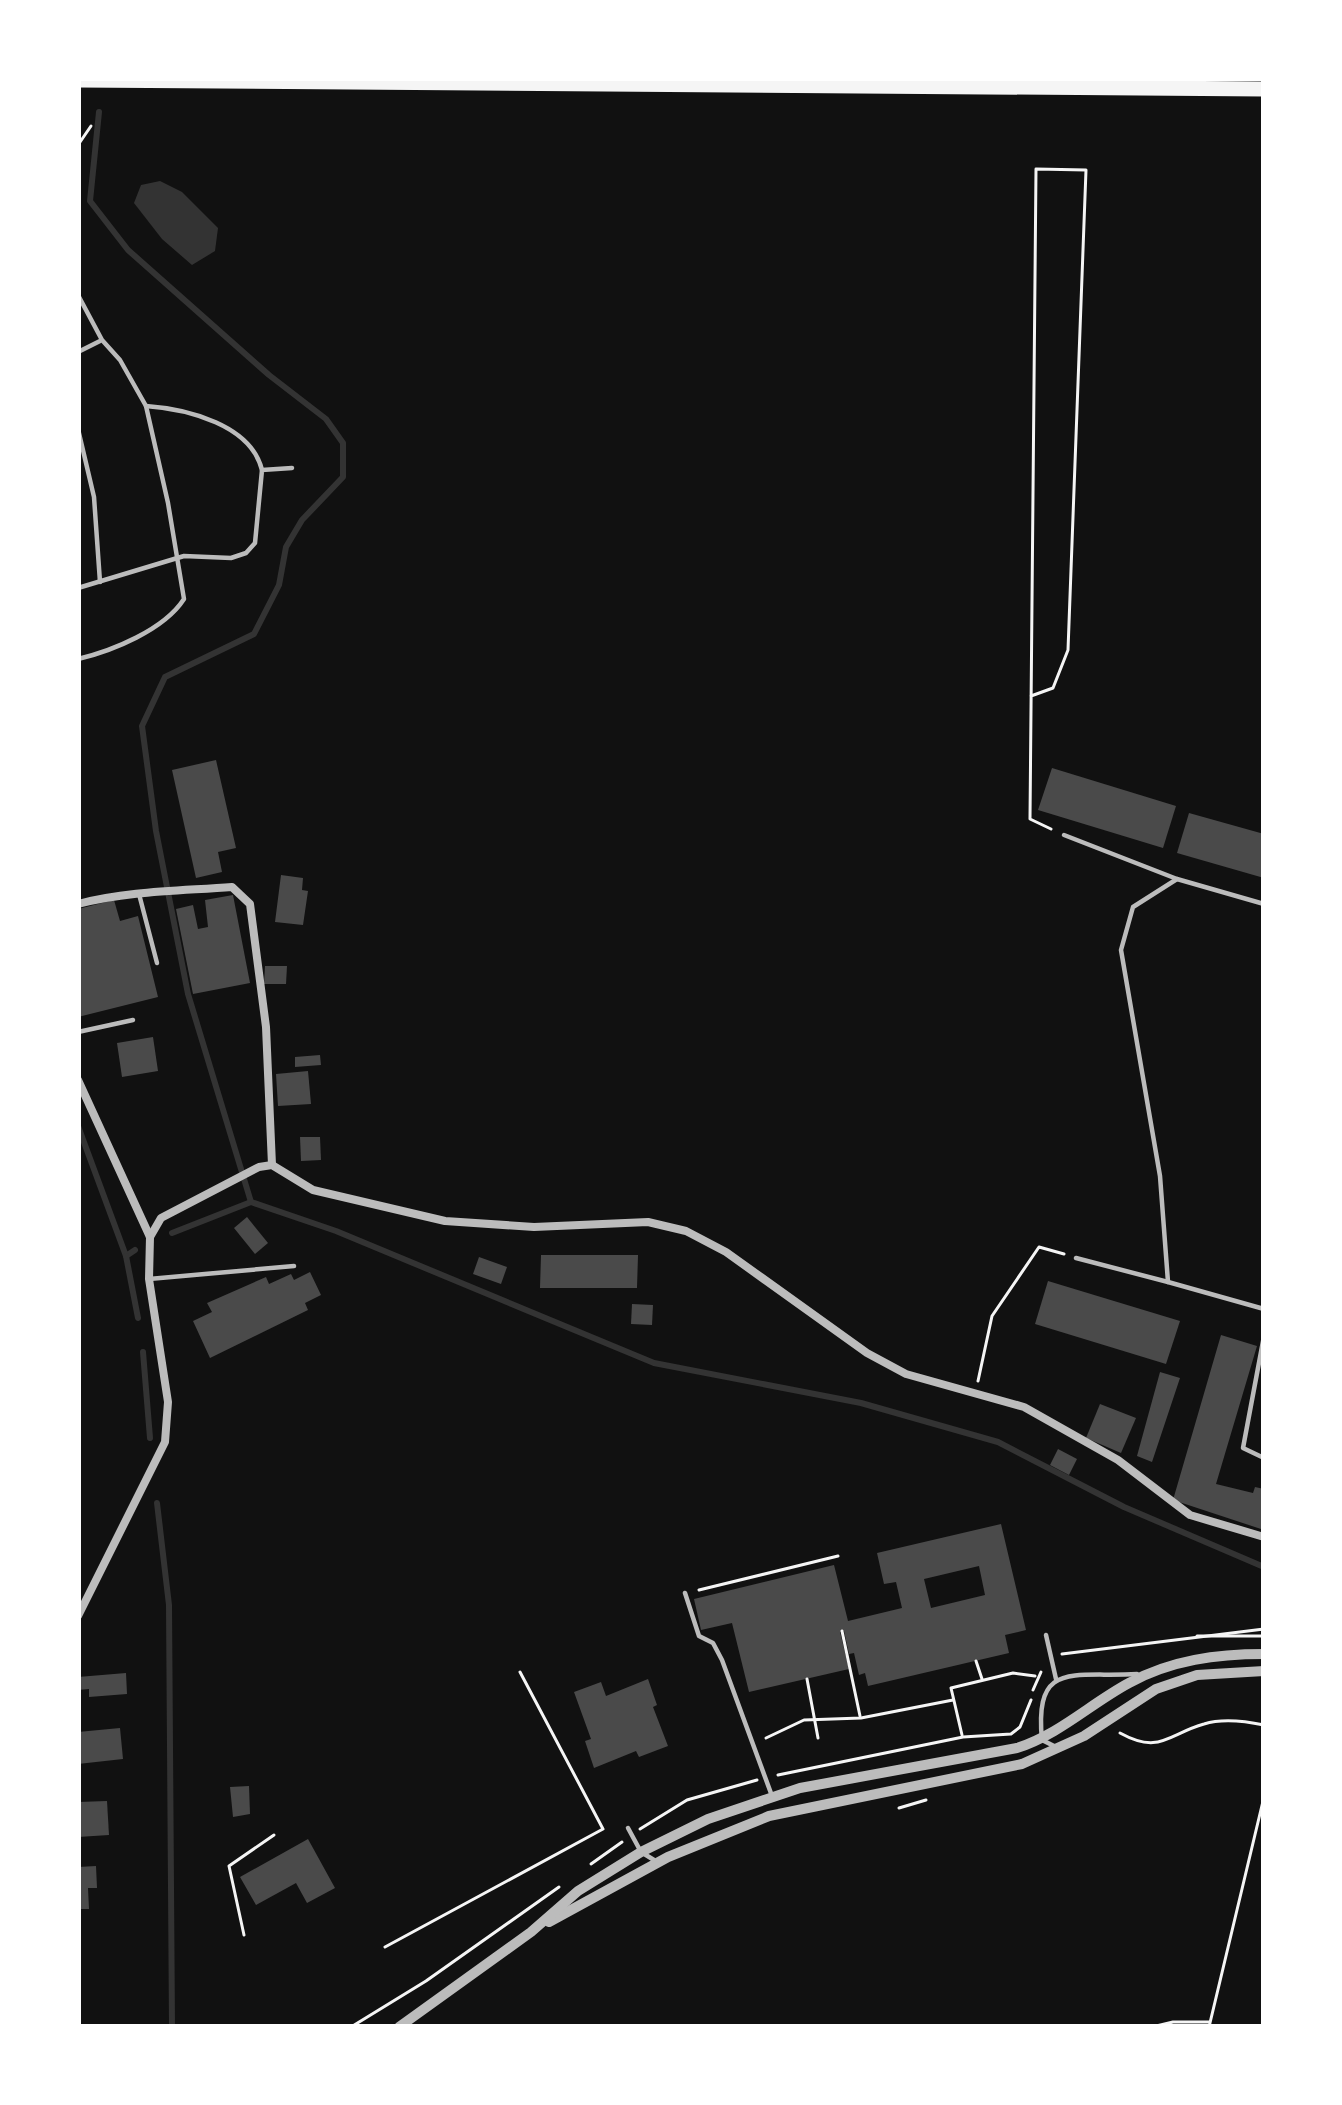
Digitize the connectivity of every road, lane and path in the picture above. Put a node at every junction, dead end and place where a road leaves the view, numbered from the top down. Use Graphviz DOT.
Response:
graph roads {
  1 [pos="78,80"];
  2 [pos="1264,89"];
  3 [pos="91,126"];
  4 [pos="78,145"];
  5 [pos="78,295"];
  6 [pos="102,340"];
  7 [pos="78,352"];
  8 [pos="146,406"];
  9 [pos="78,429"];
  10 [pos="292,468"];
  11 [pos="262,470"];
  12 [pos="176,558"];
  13 [pos="100,582"];
  14 [pos="78,589"];
  15 [pos="78,659"];
  16 [pos="1031,696"];
  17 [pos="1064,835"];
  18 [pos="1177,879"];
  19 [pos="139,894"];
  20 [pos="78,904"];
  21 [pos="1264,904"];
  22 [pos="157,963"];
  23 [pos="133,1020"];
  24 [pos="78,1032"];
  25 [pos="78,1080"];
  26 [pos="272,1165"];
  27 [pos="150,1237"];
  28 [pos="1076,1258"];
  29 [pos="294,1266"];
  30 [pos="149,1279"];
  31 [pos="1168,1282"];
  32 [pos="1264,1310"];
  33 [pos="1264,1336"];
  34 [pos="975,1394"];
  35 [pos="1264,1458"];
  36 [pos="1264,1538"];
  37 [pos="838,1556"];
  38 [pos="753,1577"];
  39 [pos="755,1584"];
  40 [pos="686,1593"];
  41 [pos="78,1616"];
  42 [pos="842,1631"];
  43 [pos="1264,1632"];
  44 [pos="1046,1635"];
  45 [pos="1264,1654"];
  46 [pos="976,1661"];
  47 [pos="1050,1662"];
  48 [pos="1264,1671"];
  49 [pos="520,1672"];
  50 [pos="1149,1673"];
  51 [pos="1037,1677"];
  52 [pos="806,1679"];
  53 [pos="1056,1679"];
  54 [pos="982,1681"];
  55 [pos="953,1700"];
  56 [pos="860,1718"];
  57 [pos="814,1720"];
  58 [pos="1105,1720"];
  59 [pos="1264,1725"];
  60 [pos="818,1738"];
  61 [pos="1042,1740"];
  62 [pos="755,1746"];
  63 [pos="1059,1749"];
  64 [pos="969,1757"];
  65 [pos="772,1796"];
  66 [pos="1264,1797"];
  67 [pos="628,1828"];
  68 [pos="274,1834"];
  69 [pos="641,1852"];
  70 [pos="658,1862"];
  71 [pos="531,1932"];
  72 [pos="244,1935"];
  73 [pos="386,1947"];
  74 [pos="1210,2025"];
  75 [pos="399,2027"];
  76 [pos="1152,2027"];
  1 -- 2 [label="highway"];
  3 -- 4 [label="path"];
  5 -- 6 [label="lane"];
  6 -- 7 [label="lane"];
  6 -- 8 [label="lane"];
  8 -- 11 [label="lane"];
  8 -- 12 [label="lane"];
  9 -- 13 [label="lane"];
  10 -- 11 [label="lane"];
  11 -- 12 [label="lane"];
  12 -- 13 [label="lane"];
  12 -- 15 [label="lane"];
  13 -- 14 [label="lane"];
  16 -- 16 [label="path"];
  16 -- 17 [label="path"];
  17 -- 18 [label="lane"];
  18 -- 21 [label="lane"];
  18 -- 31 [label="lane"];
  19 -- 20 [label="street"];
  19 -- 22 [label="lane"];
  19 -- 26 [label="street"];
  23 -- 24 [label="lane"];
  25 -- 27 [label="street"];
  26 -- 27 [label="street"];
  26 -- 34 [label="street"];
  27 -- 30 [label="street"];
  28 -- 31 [label="lane"];
  28 -- 34 [label="path"];
  29 -- 30 [label="lane"];
  30 -- 41 [label="street"];
  31 -- 32 [label="lane"];
  33 -- 35 [label="lane"];
  34 -- 36 [label="street"];
  37 -- 38 [label="path"];
  38 -- 39 [label="path"];
  38 -- 40 [label="path"];
  40 -- 62 [label="lane"];
  42 -- 56 [label="path"];
  43 -- 47 [label="path"];
  44 -- 47 [label="lane"];
  45 -- 50 [label="street"];
  46 -- 54 [label="path"];
  47 -- 53 [label="lane"];
  48 -- 58 [label="street"];
  49 -- 73 [label="path"];
  50 -- 53 [label="lane"];
  50 -- 61 [label="street"];
  51 -- 54 [label="path"];
  52 -- 57 [label="path"];
  53 -- 61 [label="lane"];
  54 -- 55 [label="path"];
  55 -- 56 [label="path"];
  55 -- 64 [label="path"];
  56 -- 57 [label="path"];
  57 -- 60 [label="path"];
  57 -- 62 [label="path"];
  58 -- 59 [label="path"];
  58 -- 63 [label="street"];
  61 -- 63 [label="lane"];
  61 -- 64 [label="street"];
  62 -- 65 [label="lane"];
  63 -- 70 [label="street"];
  64 -- 65 [label="street"];
  65 -- 69 [label="street"];
  66 -- 74 [label="path"];
  67 -- 69 [label="lane"];
  68 -- 72 [label="path"];
  69 -- 70 [label="lane"];
  69 -- 71 [label="street"];
  70 -- 71 [label="street"];
  71 -- 75 [label="street"];
  74 -- 76 [label="path"];
}
